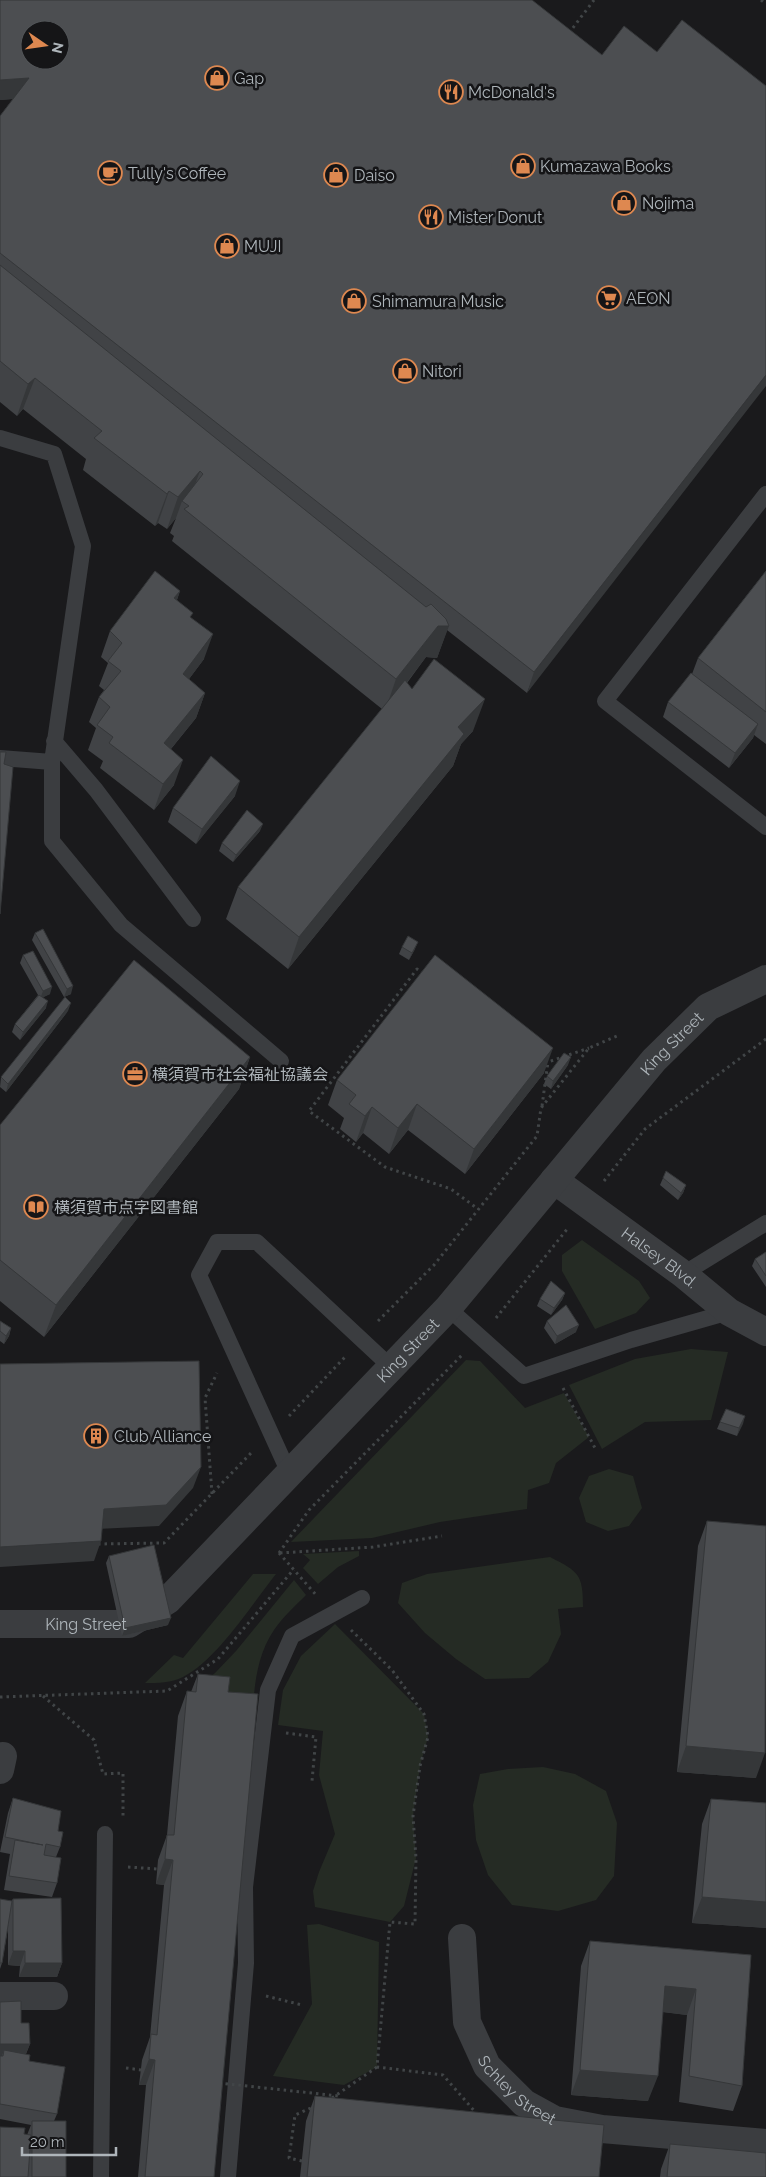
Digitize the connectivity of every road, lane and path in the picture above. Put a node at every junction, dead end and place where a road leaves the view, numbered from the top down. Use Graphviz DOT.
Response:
graph roads {
  1 [pos="594,0"];
  2 [pos="761,0"];
  3 [pos="766,4"];
  4 [pos="564,39"];
  5 [pos="0,438"];
  6 [pos="766,494"];
  7 [pos="54,741"];
  8 [pos="0,758"];
  9 [pos="52,762"];
  10 [pos="766,827"];
  11 [pos="193,919"];
  12 [pos="425,975"];
  13 [pos="766,979"];
  14 [pos="617,1036"];
  15 [pos="766,1039"];
  16 [pos="589,1048"];
  17 [pos="541,1056"];
  18 [pos="281,1061"];
  19 [pos="548,1062"];
  20 [pos="542,1108"];
  21 [pos="554,1180"];
  22 [pos="602,1184"];
  23 [pos="478,1209"];
  24 [pos="572,1223"];
  25 [pos="766,1223"];
  26 [pos="434,1265"];
  27 [pos="683,1274"];
  28 [pos="448,1308"];
  29 [pos="729,1312"];
  30 [pos="766,1332"];
  31 [pos="481,1337"];
  32 [pos="220,1366"];
  33 [pos="391,1367"];
  34 [pos="563,1388"];
  35 [pos="250,1443"];
  36 [pos="595,1448"];
  37 [pos="289,1473"];
  38 [pos="212,1494"];
  39 [pos="442,1536"];
  40 [pos="94,1544"];
  41 [pos="294,1569"];
  42 [pos="362,1598"];
  43 [pos="0,1624"];
  44 [pos="43,1695"];
  45 [pos="0,1697"];
  46 [pos="263,1730"];
  47 [pos="103,1774"];
  48 [pos="312,1781"];
  49 [pos="105,1834"];
  50 [pos="462,1938"];
  51 [pos="244,1990"];
  52 [pos="0,1996"];
  53 [pos="54,1996"];
  54 [pos="302,2005"];
  55 [pos="377,2067"];
  56 [pos="216,2083"];
  57 [pos="339,2096"];
  58 [pos="330,2100"];
  59 [pos="321,2104"];
  60 [pos="766,2143"];
  61 [pos="302,2160"];
  62 [pos="101,2177"];
  63 [pos="228,2177"];
  1 -- 4 [label="path"];
  2 -- 3 [label="path"];
  5 -- 7 [label="lane"];
  6 -- 10 [label="lane"];
  7 -- 9 [label="lane"];
  7 -- 11 [label="lane"];
  8 -- 9 [label="lane"];
  9 -- 18 [label="lane"];
  12 -- 23 [label="path"];
  13 -- 21 [label="street, King Street"];
  14 -- 16 [label="path"];
  15 -- 22 [label="path"];
  16 -- 19 [label="path"];
  16 -- 20 [label="path"];
  17 -- 19 [label="path"];
  19 -- 20 [label="path"];
  20 -- 23 [label="path"];
  21 -- 27 [label="street, Halsey Blvd."];
  21 -- 28 [label="street, King Street"];
  23 -- 26 [label="path"];
  24 -- 31 [label="path"];
  25 -- 27 [label="lane"];
  27 -- 29 [label="street, Halsey Blvd."];
  28 -- 31 [label="lane"];
  28 -- 33 [label="street, King Street"];
  29 -- 30 [label="street, Halsey Blvd."];
  29 -- 31 [label="lane"];
  31 -- 39 [label="path"];
  32 -- 38 [label="path"];
  33 -- 37 [label="street, King Street"];
  33 -- 37 [label="lane"];
  34 -- 36 [label="path"];
  35 -- 38 [label="path"];
  37 -- 43 [label="street, King Street"];
  38 -- 40 [label="path"];
  41 -- 44 [label="path"];
  42 -- 46 [label="lane"];
  44 -- 45 [label="path"];
  44 -- 47 [label="path"];
  46 -- 48 [label="path"];
  46 -- 51 [label="lane"];
  49 -- 62 [label="lane"];
  50 -- 60 [label="street, Schley Street"];
  51 -- 54 [label="path"];
  51 -- 63 [label="lane"];
  52 -- 53 [label="street"];
  55 -- 57 [label="path"];
  56 -- 57 [label="path, bridge"];
  57 -- 58 [label="path"];
  59 -- 61 [label="path"];
}
